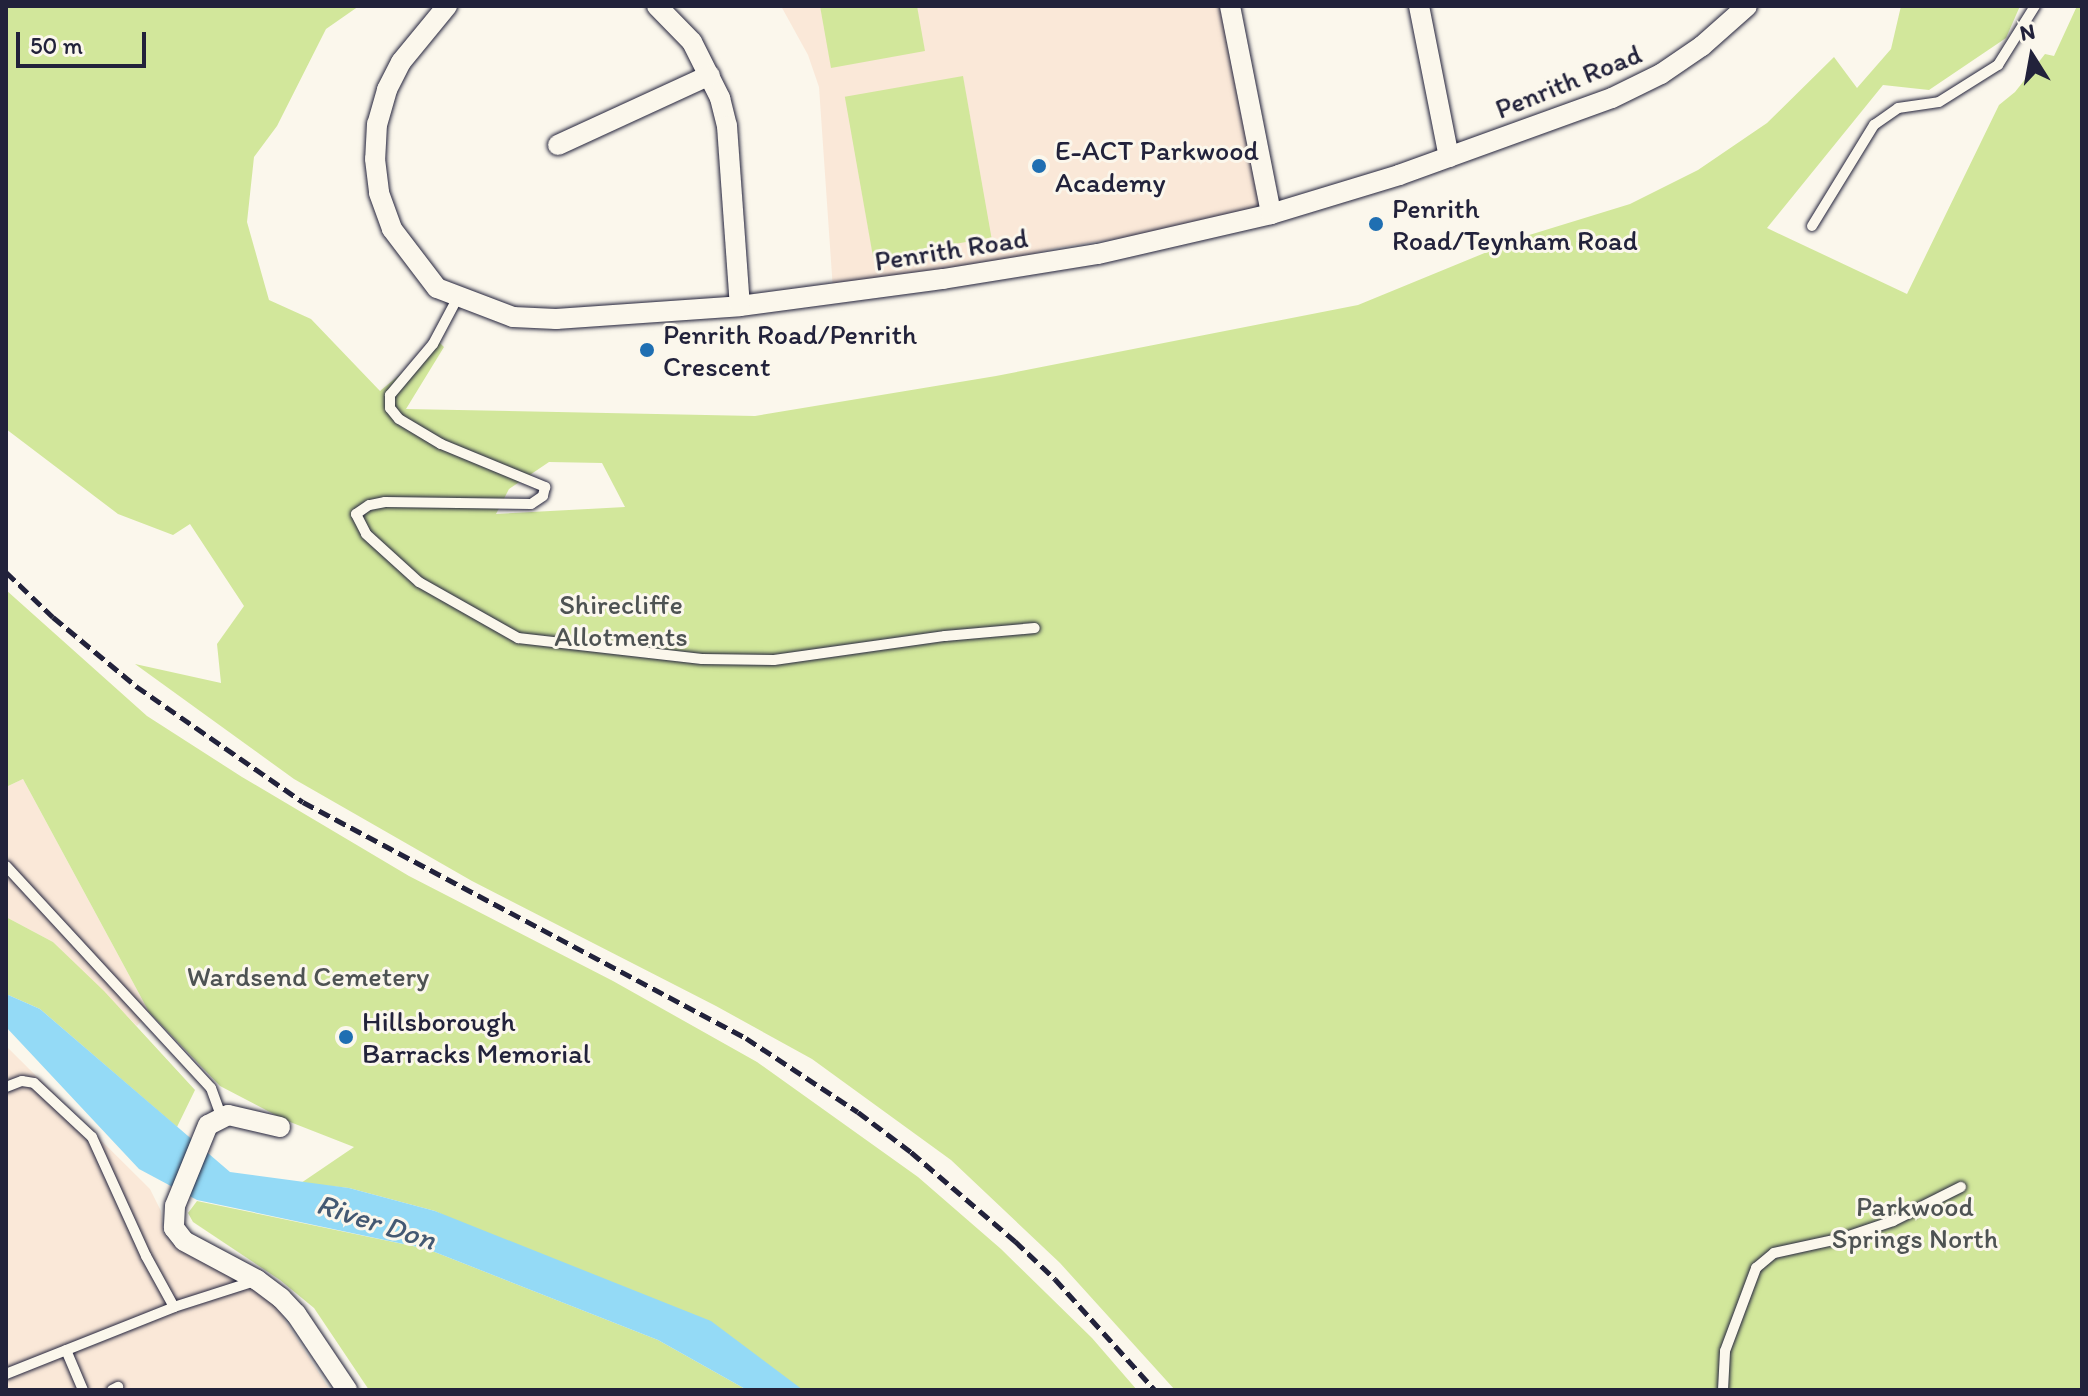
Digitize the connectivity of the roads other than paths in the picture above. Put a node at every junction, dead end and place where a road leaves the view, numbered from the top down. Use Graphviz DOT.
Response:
graph roads {
  1 [pos="447,6"];
  2 [pos="657,6"];
  3 [pos="1230,6"];
  4 [pos="1419,6"];
  5 [pos="1747,6"];
  6 [pos="2035,6"];
  7 [pos="710,75"];
  8 [pos="558,145"];
  9 [pos="1449,157"];
  10 [pos="1271,214"];
  11 [pos="1812,226"];
  12 [pos="458,297"];
  13 [pos="740,306"];
  14 [pos="1035,628"];
  15 [pos="6,866"];
  16 [pos="6,1087"];
  17 [pos="221,1116"];
  18 [pos="280,1127"];
  19 [pos="1961,1187"];
  20 [pos="257,1280"];
  21 [pos="174,1307"];
  22 [pos="66,1350"];
  23 [pos="6,1374"];
  24 [pos="83,1390"];
  25 [pos="347,1390"];
  26 [pos="1723,1390"];
  1 -- 12 [label="street, Penrith Road"];
  2 -- 7 [label="street"];
  3 -- 10 [label="street"];
  4 -- 9 [label="street"];
  5 -- 9 [label="street, Penrith Road"];
  6 -- 11 [label="lane"];
  7 -- 8 [label="street"];
  7 -- 13 [label="street"];
  9 -- 10 [label="street, Penrith Road"];
  10 -- 13 [label="street, Penrith Road"];
  12 -- 13 [label="street, Penrith Road"];
  12 -- 14 [label="lane"];
  15 -- 17 [label="lane"];
  16 -- 21 [label="lane"];
  17 -- 18 [label="street"];
  17 -- 20 [label="street"];
  19 -- 26 [label="lane"];
  20 -- 21 [label="lane"];
  20 -- 25 [label="street"];
  21 -- 22 [label="lane"];
  22 -- 23 [label="lane"];
  22 -- 24 [label="lane"];
}
